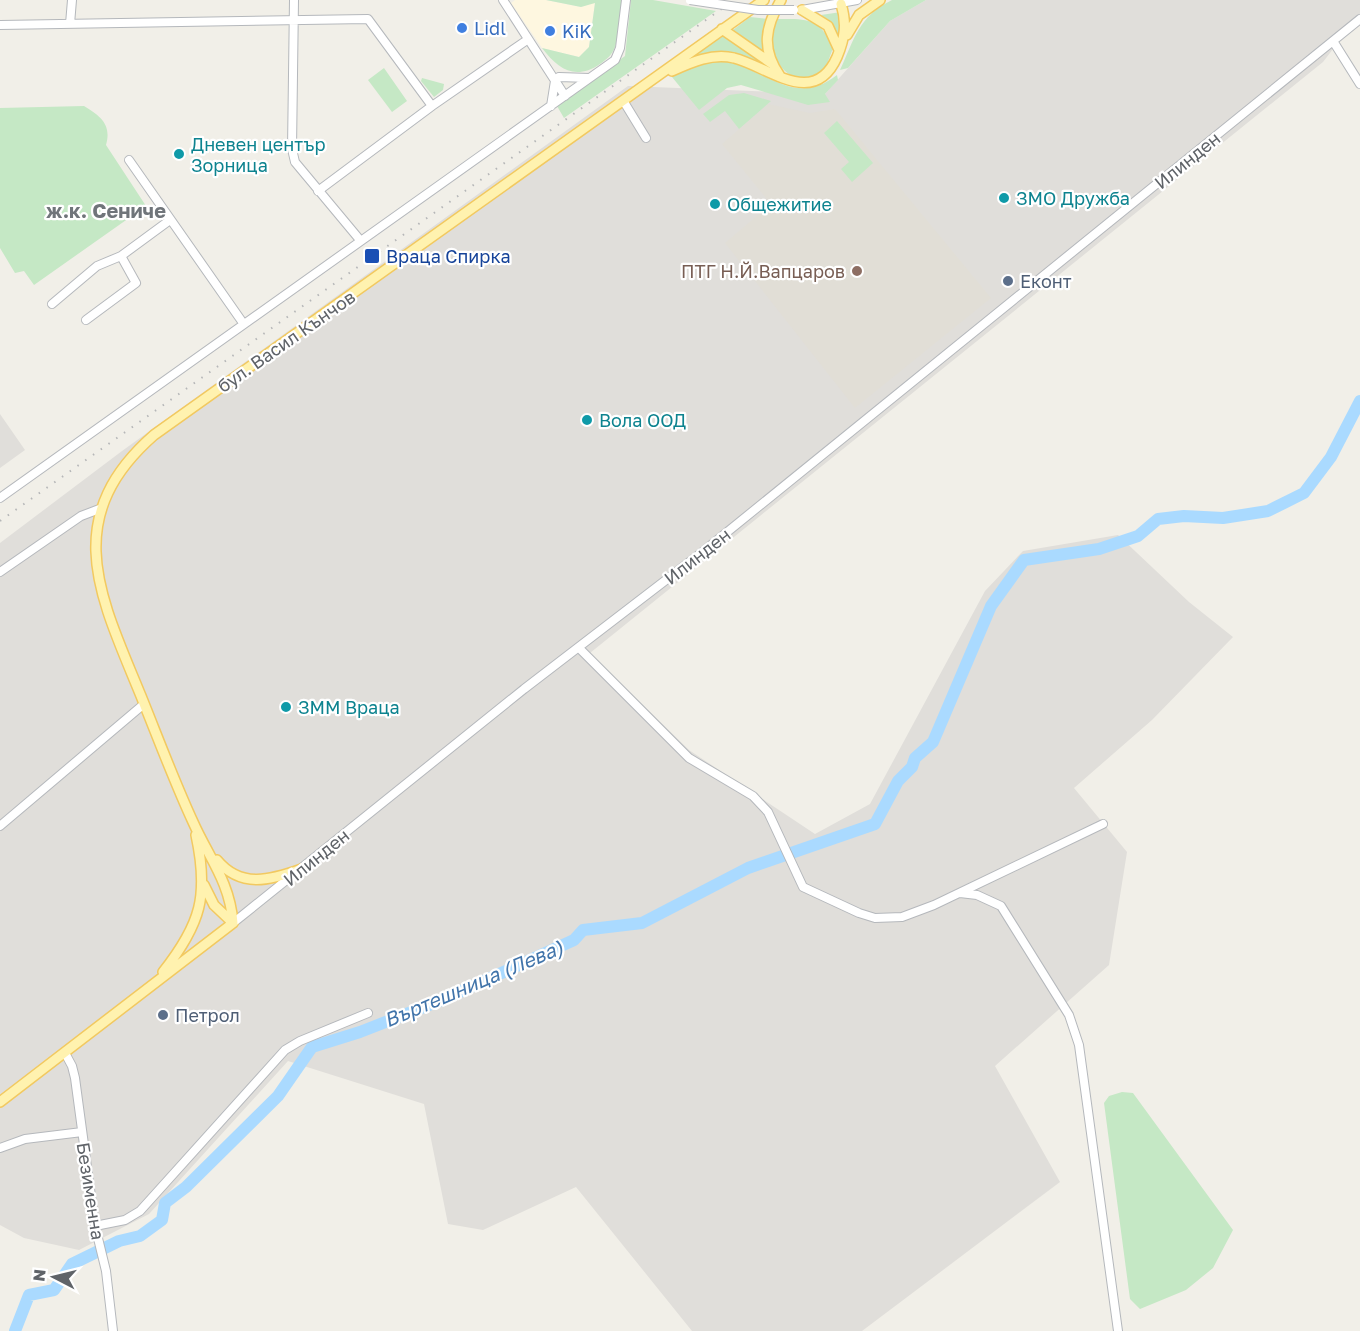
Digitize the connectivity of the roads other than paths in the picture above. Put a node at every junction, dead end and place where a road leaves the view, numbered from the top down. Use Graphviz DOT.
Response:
graph roads {
  1 [pos="72,0"];
  2 [pos="294,0"];
  3 [pos="503,0"];
  4 [pos="626,0"];
  5 [pos="690,0"];
  6 [pos="764,0"];
  7 [pos="781,0"];
  8 [pos="857,0"];
  9 [pos="880,0"];
  10 [pos="841,4"];
  11 [pos="798,10"];
  12 [pos="293,20"];
  13 [pos="1360,20"];
  14 [pos="70,24"];
  15 [pos="0,25"];
  16 [pos="722,29"];
  17 [pos="527,40"];
  18 [pos="1333,41"];
  19 [pos="839,51"];
  20 [pos="771,63"];
  21 [pos="780,76"];
  22 [pos="590,78"];
  23 [pos="657,78"];
  24 [pos="557,79"];
  25 [pos="1360,84"];
  26 [pos="568,94"];
  27 [pos="624,102"];
  28 [pos="432,106"];
  29 [pos="551,106"];
  30 [pos="646,138"];
  31 [pos="129,159"];
  32 [pos="318,191"];
  33 [pos="170,220"];
  34 [pos="360,240"];
  35 [pos="121,256"];
  36 [pos="52,304"];
  37 [pos="86,320"];
  38 [pos="243,323"];
  39 [pos="0,498"];
  40 [pos="102,508"];
  41 [pos="0,572"];
  42 [pos="579,648"];
  43 [pos="144,704"];
  44 [pos="193,823"];
  45 [pos="1103,824"];
  46 [pos="0,826"];
  47 [pos="206,847"];
  48 [pos="302,869"];
  49 [pos="203,882"];
  50 [pos="959,892"];
  51 [pos="233,923"];
  52 [pos="154,983"];
  53 [pos="369,1013"];
  54 [pos="65,1053"];
  55 [pos="27,1083"];
  56 [pos="0,1102"];
  57 [pos="0,1107"];
  58 [pos="82,1132"];
  59 [pos="0,1148"];
  60 [pos="95,1226"];
  61 [pos="113,1331"];
  62 [pos="1118,1331"];
  1 -- 14 [label="street"];
  2 -- 12 [label="street"];
  3 -- 17 [label="street"];
  4 -- 22 [label="street"];
  5 -- 11 [label="street, bridge"];
  6 -- 16 [label="main road, бул. Васил Кънчов"];
  7 -- 20 [label="main road"];
  8 -- 10 [label="street"];
  9 -- 19 [label="main road"];
  10 -- 11 [label="street"];
  10 -- 19 [label="main road"];
  11 -- 19 [label="main road"];
  12 -- 14 [label="street"];
  12 -- 28 [label="street"];
  12 -- 32 [label="street"];
  13 -- 18 [label="street, Илинден"];
  14 -- 15 [label="street"];
  16 -- 20 [label="main road"];
  16 -- 23 [label="main road, бул. Васил Кънчов"];
  17 -- 24 [label="street"];
  17 -- 28 [label="street"];
  18 -- 25 [label="street"];
  18 -- 42 [label="street, Илинден"];
  19 -- 21 [label="main road"];
  20 -- 21 [label="main road"];
  21 -- 23 [label="main road"];
  22 -- 24 [label="street"];
  22 -- 26 [label="street"];
  23 -- 27 [label="main road, бул. Васил Кънчов"];
  24 -- 26 [label="street"];
  24 -- 29 [label="street"];
  26 -- 29 [label="street"];
  27 -- 30 [label="street"];
  27 -- 40 [label="main road, бул. Васил Кънчов"];
  28 -- 32 [label="street"];
  29 -- 34 [label="street"];
  31 -- 33 [label="street"];
  32 -- 34 [label="street"];
  33 -- 35 [label="street"];
  33 -- 38 [label="street"];
  34 -- 38 [label="street"];
  35 -- 36 [label="street"];
  35 -- 37 [label="street"];
  38 -- 39 [label="street"];
  40 -- 41 [label="street"];
  40 -- 43 [label="main road, бул. Васил Кънчов"];
  42 -- 48 [label="street, Илинден"];
  42 -- 50 [label="street"];
  43 -- 44 [label="main road, бул. Васил Кънчов"];
  43 -- 46 [label="street"];
  44 -- 47 [label="main road, бул. Васил Кънчов"];
  44 -- 49 [label="main road, бул. Васил Кънчов"];
  45 -- 50 [label="street"];
  47 -- 48 [label="main road"];
  47 -- 51 [label="main road, бул. Васил Кънчов"];
  48 -- 51 [label="street, Илинден"];
  49 -- 51 [label="main road"];
  49 -- 52 [label="main road, бул. Васил Кънчов"];
  50 -- 62 [label="street"];
  51 -- 52 [label="main road, Илинден"];
  52 -- 54 [label="main road, Илинден"];
  53 -- 60 [label="street"];
  54 -- 55 [label="main road, Илинден"];
  54 -- 58 [label="street, Безименна"];
  55 -- 56 [label="main road, Илинден"];
  55 -- 57 [label="main road, Илинден"];
  58 -- 59 [label="street"];
  58 -- 60 [label="street, Безименна"];
  60 -- 61 [label="street, Безименна"];
}
